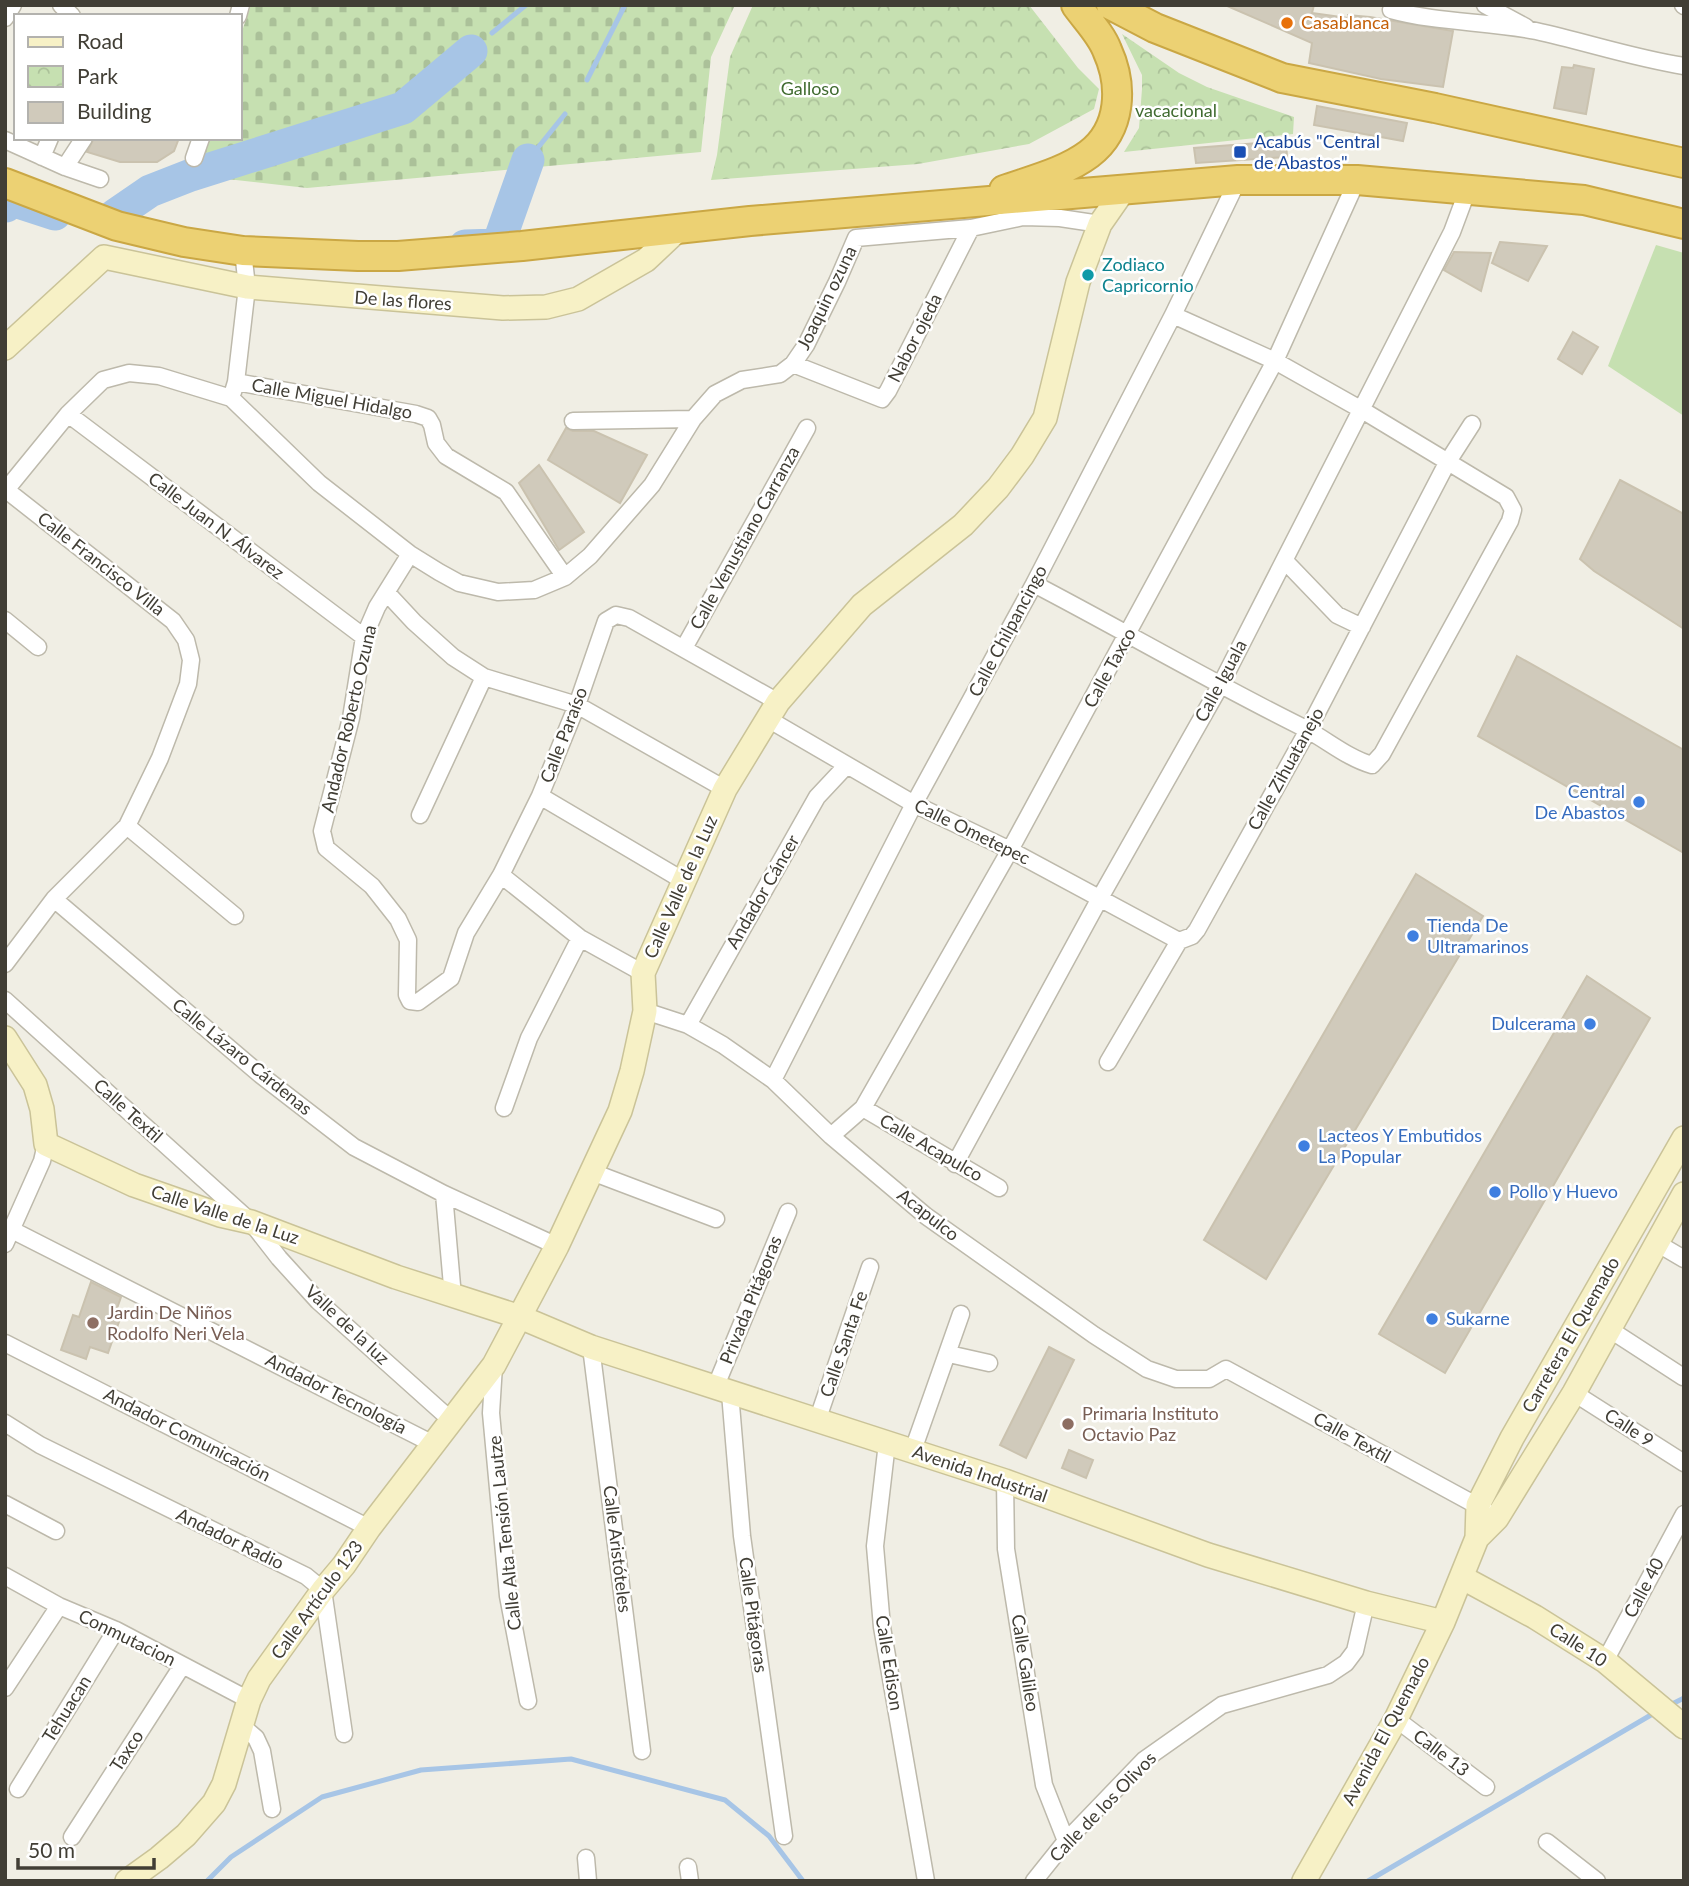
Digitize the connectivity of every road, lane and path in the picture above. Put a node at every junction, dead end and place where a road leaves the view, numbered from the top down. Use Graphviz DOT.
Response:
graph roads {
  1 [pos="13,5"];
  2 [pos="1076,5"];
  3 [pos="1111,5"];
  4 [pos="1485,5"];
  5 [pos="1391,10"];
  6 [pos="5,18"];
  7 [pos="1535,31"];
  8 [pos="1684,66"];
  9 [pos="5,140"];
  10 [pos="49,140"];
  11 [pos="83,140"];
  12 [pos="200,140"];
  13 [pos="43,157"];
  14 [pos="194,158"];
  15 [pos="1684,163"];
  16 [pos="65,167"];
  17 [pos="100,178"];
  18 [pos="1238,180"];
  19 [pos="1357,180"];
  20 [pos="5,183"];
  21 [pos="1468,189"];
  22 [pos="1123,191"];
  23 [pos="973,214"];
  24 [pos="1100,224"];
  25 [pos="1684,224"];
  26 [pos="681,227"];
  27 [pos="243,251"];
  28 [pos="247,287"];
  29 [pos="1173,315"];
  30 [pos="5,348"];
  31 [pos="1275,361"];
  32 [pos="793,364"];
  33 [pos="233,390"];
  34 [pos="1362,410"];
  35 [pos="68,414"];
  36 [pos="692,419"];
  37 [pos="573,421"];
  38 [pos="1472,424"];
  39 [pos="807,428"];
  40 [pos="1447,463"];
  41 [pos="6,489"];
  42 [pos="410,555"];
  43 [pos="1284,561"];
  44 [pos="565,577"];
  45 [pos="1034,584"];
  46 [pos="387,593"];
  47 [pos="5,620"];
  48 [pos="1362,627"];
  49 [pos="1129,633"];
  50 [pos="364,637"];
  51 [pos="38,647"];
  52 [pos="684,648"];
  53 [pos="484,677"];
  54 [pos="1220,686"];
  55 [pos="577,705"];
  56 [pos="773,711"];
  57 [pos="1308,730"];
  58 [pos="847,765"];
  59 [pos="724,789"];
  60 [pos="540,796"];
  61 [pos="914,804"];
  62 [pos="420,815"];
  63 [pos="127,826"];
  64 [pos="1010,850"];
  65 [pos="501,874"];
  66 [pos="684,881"];
  67 [pos="1100,898"];
  68 [pos="54,899"];
  69 [pos="236,916"];
  70 [pos="580,938"];
  71 [pos="1179,941"];
  72 [pos="5,964"];
  73 [pos="643,973"];
  74 [pos="5,1000"];
  75 [pos="410,1001"];
  76 [pos="645,1011"];
  77 [pos="688,1025"];
  78 [pos="5,1038"];
  79 [pos="1108,1062"];
  80 [pos="773,1080"];
  81 [pos="504,1108"];
  82 [pos="863,1108"];
  83 [pos="831,1136"];
  84 [pos="1684,1138"];
  85 [pos="46,1144"];
  86 [pos="955,1164"];
  87 [pos="592,1172"];
  88 [pos="999,1188"];
  89 [pos="444,1194"];
  90 [pos="1684,1194"];
  91 [pos="788,1212"];
  92 [pos="716,1219"];
  93 [pos="251,1222"];
  94 [pos="9,1237"];
  95 [pos="1655,1242"];
  96 [pos="557,1246"];
  97 [pos="1684,1259"];
  98 [pos="870,1267"];
  99 [pos="453,1297"];
  100 [pos="961,1314"];
  101 [pos="520,1317"];
  102 [pos="1609,1329"];
  103 [pos="5,1343"];
  104 [pos="591,1347"];
  105 [pos="949,1354"];
  106 [pos="989,1363"];
  107 [pos="494,1365"];
  108 [pos="1226,1369"];
  109 [pos="1683,1377"];
  110 [pos="722,1390"];
  111 [pos="1574,1392"];
  112 [pos="452,1421"];
  113 [pos="817,1421"];
  114 [pos="5,1423"];
  115 [pos="887,1443"];
  116 [pos="435,1445"];
  117 [pos="913,1450"];
  118 [pos="1684,1463"];
  119 [pos="1004,1481"];
  120 [pos="5,1504"];
  121 [pos="1478,1506"];
  122 [pos="1684,1514"];
  123 [pos="1497,1518"];
  124 [pos="369,1528"];
  125 [pos="56,1531"];
  126 [pos="1477,1538"];
  127 [pos="5,1576"];
  128 [pos="1463,1578"];
  129 [pos="323,1590"];
  130 [pos="1366,1603"];
  131 [pos="59,1606"];
  132 [pos="1443,1622"];
  133 [pos="116,1630"];
  134 [pos="1605,1661"];
  135 [pos="182,1665"];
  136 [pos="5,1688"];
  137 [pos="249,1700"];
  138 [pos="528,1701"];
  139 [pos="1396,1719"];
  140 [pos="241,1725"];
  141 [pos="1681,1725"];
  142 [pos="344,1734"];
  143 [pos="642,1752"];
  144 [pos="1486,1787"];
  145 [pos="18,1789"];
  146 [pos="272,1809"];
  147 [pos="784,1836"];
  148 [pos="72,1837"];
  149 [pos="1066,1841"];
  150 [pos="1547,1842"];
  151 [pos="586,1858"];
  152 [pos="127,1881"];
  153 [pos="588,1881"];
  154 [pos="926,1881"];
  155 [pos="1034,1881"];
  156 [pos="1304,1881"];
  157 [pos="1596,1881"];
  1 -- 6 [label="street"];
  2 -- 23 [label="highway"];
  3 -- 15 [label="highway"];
  4 -- 7 [label="street"];
  5 -- 7 [label="street"];
  7 -- 8 [label="street"];
  9 -- 13 [label="street"];
  10 -- 13 [label="street"];
  11 -- 16 [label="street"];
  12 -- 14 [label="street"];
  13 -- 16 [label="street"];
  16 -- 17 [label="street"];
  18 -- 19 [label="highway"];
  18 -- 22 [label="highway"];
  18 -- 29 [label="street, Calle Chilpancingo"];
  19 -- 21 [label="highway"];
  19 -- 31 [label="street, Calle Taxco"];
  20 -- 27 [label="highway"];
  21 -- 25 [label="highway"];
  21 -- 34 [label="street, Calle Iguala"];
  22 -- 23 [label="highway"];
  22 -- 24 [label="street, Calle Valle de la Luz"];
  23 -- 24 [label="street"];
  23 -- 26 [label="highway"];
  23 -- 32 [label="street, Joaquin ozuna"];
  23 -- 32 [label="street, Nabor ojeda"];
  24 -- 56 [label="street, Calle Valle de la Luz"];
  26 -- 27 [label="highway"];
  26 -- 28 [label="street, De las flores"];
  27 -- 28 [label="street"];
  28 -- 30 [label="street, De las flores"];
  28 -- 33 [label="street"];
  29 -- 31 [label="street"];
  29 -- 45 [label="street, Calle Chilpancingo"];
  31 -- 34 [label="street"];
  31 -- 49 [label="street, Calle Taxco"];
  32 -- 36 [label="street, Joaquin ozuna"];
  33 -- 35 [label="street"];
  33 -- 42 [label="street, Joaquin ozuna"];
  33 -- 44 [label="street, Calle Miguel Hidalgo"];
  34 -- 40 [label="street"];
  34 -- 43 [label="street, Calle Iguala"];
  35 -- 41 [label="street"];
  35 -- 50 [label="street, Calle Juan N. Álvarez"];
  36 -- 37 [label="street"];
  36 -- 44 [label="street, Joaquin ozuna"];
  38 -- 40 [label="street, Calle Zihuatanejo"];
  39 -- 52 [label="street, Calle Venustiano Carranza"];
  40 -- 48 [label="street, Calle Zihuatanejo"];
  40 -- 57 [label="street"];
  41 -- 63 [label="street, Calle Francisco Villa"];
  42 -- 44 [label="street, Joaquin ozuna"];
  42 -- 46 [label="street, Andador Roberto Ozuna"];
  43 -- 48 [label="street"];
  43 -- 54 [label="street, Calle Iguala"];
  45 -- 49 [label="street"];
  45 -- 61 [label="street, Calle Chilpancingo"];
  46 -- 50 [label="street, Andador Roberto Ozuna"];
  46 -- 53 [label="street"];
  47 -- 51 [label="street"];
  48 -- 57 [label="street, Calle Zihuatanejo"];
  49 -- 54 [label="street"];
  49 -- 64 [label="street, Calle Taxco"];
  50 -- 75 [label="street, Andador Roberto Ozuna"];
  52 -- 55 [label="street, Calle Paraíso"];
  52 -- 56 [label="street, Calle Paraíso"];
  53 -- 55 [label="street"];
  53 -- 62 [label="street"];
  54 -- 57 [label="street"];
  54 -- 67 [label="street, Calle Iguala"];
  55 -- 59 [label="street"];
  55 -- 60 [label="street, Calle Paraíso"];
  56 -- 58 [label="street, Calle Ometepec"];
  56 -- 59 [label="street, Calle Valle de la Luz"];
  57 -- 71 [label="street, Calle Zihuatanejo"];
  58 -- 61 [label="street, Calle Ometepec"];
  58 -- 77 [label="street, Andador Cáncer"];
  59 -- 66 [label="street, Calle Valle de la Luz"];
  60 -- 65 [label="street, Calle Paraíso"];
  60 -- 66 [label="street"];
  61 -- 64 [label="street, Calle Ometepec"];
  61 -- 80 [label="street, Calle Chilpancingo"];
  63 -- 68 [label="street, Calle Francisco Villa"];
  63 -- 69 [label="street"];
  64 -- 67 [label="street, Calle Ometepec"];
  64 -- 82 [label="street, Calle Taxco"];
  65 -- 70 [label="street"];
  65 -- 75 [label="street, Calle Paraíso"];
  66 -- 73 [label="street, Calle Valle de la Luz"];
  67 -- 71 [label="street, Calle Ometepec"];
  67 -- 86 [label="street, Calle Iguala"];
  68 -- 72 [label="street, Calle Francisco Villa"];
  68 -- 89 [label="street, Calle Lázaro Cárdenas"];
  70 -- 73 [label="street"];
  70 -- 81 [label="street"];
  71 -- 79 [label="street, Calle Zihuatanejo"];
  73 -- 76 [label="street, Calle Valle de la Luz"];
  74 -- 93 [label="street, Calle Textil"];
  76 -- 77 [label="street, Acapulco"];
  76 -- 87 [label="street, Calle Valle de la Luz"];
  77 -- 80 [label="street, Acapulco"];
  78 -- 85 [label="street"];
  80 -- 83 [label="street, Acapulco"];
  82 -- 83 [label="street, Calle Taxco"];
  82 -- 86 [label="street, Calle Acapulco"];
  83 -- 108 [label="street, Acapulco"];
  84 -- 121 [label="street, Carretera El Quemado"];
  85 -- 93 [label="street, Calle Valle de la Luz"];
  85 -- 94 [label="street"];
  86 -- 88 [label="street, Calle Acapulco"];
  87 -- 92 [label="street"];
  87 -- 96 [label="street, Calle Valle de la Luz"];
  89 -- 96 [label="street, Calle Lázaro Cárdenas"];
  89 -- 99 [label="street"];
  90 -- 95 [label="street, Carretera El Quemado"];
  91 -- 110 [label="street, Privada Pitágoras"];
  93 -- 99 [label="street, Calle Valle de la Luz"];
  93 -- 112 [label="street, Valle de la luz"];
  94 -- 116 [label="street, Andador Tecnología"];
  95 -- 97 [label="street"];
  95 -- 102 [label="street, Carretera El Quemado"];
  96 -- 101 [label="street, Calle Valle de la Luz"];
  98 -- 113 [label="street, Calle Santa Fe"];
  99 -- 101 [label="street, Calle Valle de la Luz"];
  100 -- 105 [label="street"];
  101 -- 104 [label="street, Avenida Industrial"];
  101 -- 107 [label="street, Calle Artículo 123"];
  102 -- 109 [label="street"];
  102 -- 111 [label="street, Carretera El Quemado"];
  103 -- 124 [label="street, Andador Comunicación"];
  104 -- 110 [label="street, Avenida Industrial"];
  104 -- 143 [label="street, Calle Aristóteles"];
  105 -- 106 [label="street"];
  105 -- 117 [label="street"];
  107 -- 112 [label="street, Calle Artículo 123"];
  107 -- 138 [label="street, Calle Alta Tensión Lautze"];
  108 -- 121 [label="street, Calle Textil"];
  110 -- 113 [label="street, Avenida Industrial"];
  110 -- 147 [label="street, Calle Pitágoras"];
  111 -- 118 [label="street, Calle 9"];
  111 -- 123 [label="street, Carretera El Quemado"];
  112 -- 116 [label="street, Calle Artículo 123"];
  113 -- 115 [label="street, Avenida Industrial"];
  114 -- 129 [label="street, Andador Radio"];
  115 -- 117 [label="street, Avenida Industrial"];
  115 -- 154 [label="street, Calle Edison"];
  116 -- 124 [label="street, Calle Artículo 123"];
  117 -- 119 [label="street, Avenida Industrial"];
  119 -- 130 [label="street, Avenida Industrial"];
  119 -- 149 [label="street, Calle Galileo"];
  120 -- 125 [label="street"];
  121 -- 123 [label="street, Calle Textil"];
  121 -- 126 [label="street, Carretera El Quemado"];
  122 -- 134 [label="street, Calle 40"];
  123 -- 126 [label="street, Carretera El Quemado"];
  124 -- 129 [label="street, Calle Artículo 123"];
  126 -- 128 [label="street, Carretera El Quemado"];
  127 -- 131 [label="street, Conmutacion"];
  128 -- 132 [label="street, Avenida El Quemado"];
  128 -- 134 [label="street, Calle 10"];
  129 -- 137 [label="street, Calle Artículo 123"];
  129 -- 142 [label="street"];
  130 -- 132 [label="street, Avenida Industrial"];
  130 -- 149 [label="street, Calle de los Olivos"];
  131 -- 133 [label="street, Conmutacion"];
  131 -- 136 [label="street"];
  132 -- 139 [label="street, Avenida El Quemado"];
  133 -- 135 [label="street, Conmutacion"];
  133 -- 145 [label="street, Tehuacan"];
  134 -- 141 [label="street, Calle 10"];
  135 -- 137 [label="street, Conmutacion"];
  135 -- 148 [label="street, Taxco"];
  137 -- 140 [label="street, Calle Artículo 123"];
  139 -- 144 [label="street, Calle 13"];
  139 -- 156 [label="street, Avenida El Quemado"];
  140 -- 146 [label="street"];
  140 -- 152 [label="street, Calle Artículo 123"];
  149 -- 155 [label="street, Calle de los Olivos"];
  150 -- 157 [label="street"];
  151 -- 153 [label="street"];
}
